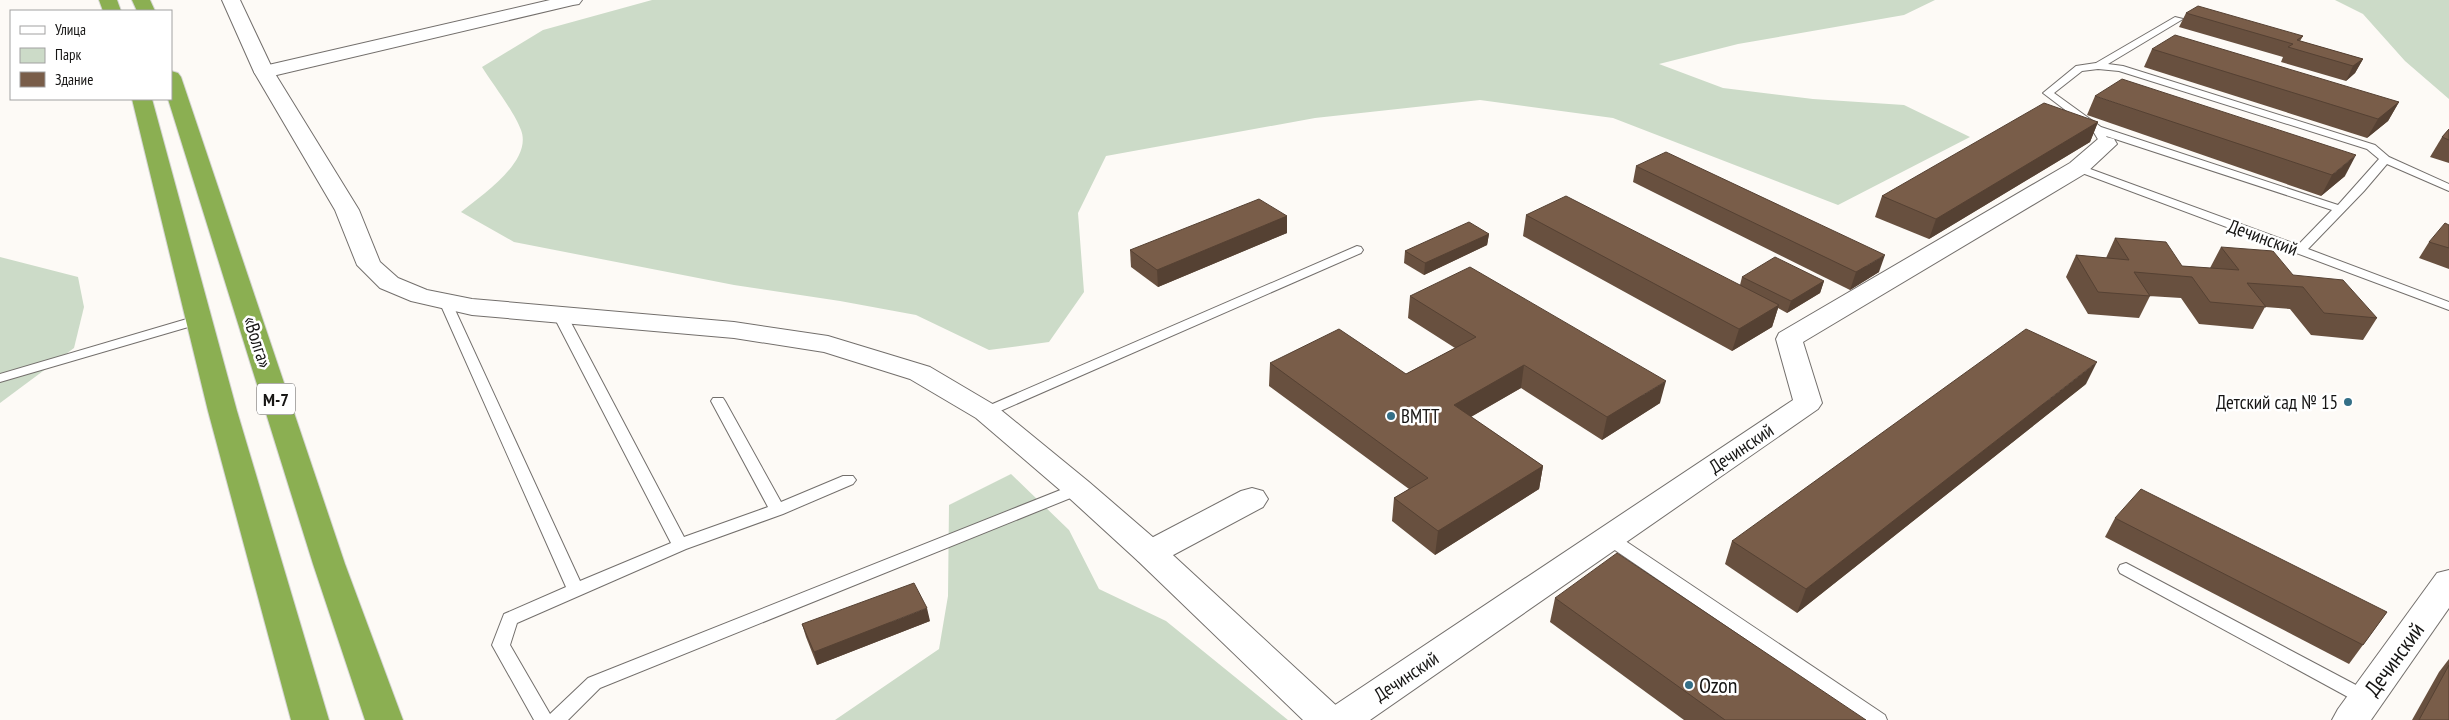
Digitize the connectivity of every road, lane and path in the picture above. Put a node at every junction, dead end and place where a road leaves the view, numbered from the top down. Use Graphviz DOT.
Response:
graph roads {
  1 [pos="231,0"];
  2 [pos="573,0"];
  3 [pos="2178,19"];
  4 [pos="2098,66"];
  5 [pos="264,72"];
  6 [pos="172,80"];
  7 [pos="142,100"];
  8 [pos="2102,137"];
  9 [pos="2371,147"];
  10 [pos="2385,159"];
  11 [pos="2078,168"];
  12 [pos="2449,188"];
  13 [pos="2340,208"];
  14 [pos="1357,250"];
  15 [pos="2299,251"];
  16 [pos="445,301"];
  17 [pos="2449,306"];
  18 [pos="560,315"];
  19 [pos="197,320"];
  20 [pos="0,378"];
  21 [pos="718,401"];
  22 [pos="986,412"];
  23 [pos="848,480"];
  24 [pos="1078,489"];
  25 [pos="1252,499"];
  26 [pos="777,510"];
  27 [pos="1609,538"];
  28 [pos="680,545"];
  29 [pos="1150,553"];
  30 [pos="2126,569"];
  31 [pos="576,590"];
  32 [pos="2445,595"];
  33 [pos="2358,709"];
  34 [pos="310,720"];
  35 [pos="384,720"];
  36 [pos="544,720"];
  37 [pos="556,720"];
  38 [pos="1327,720"];
  39 [pos="1342,720"];
  40 [pos="1878,720"];
  1 -- 5 [label="street"];
  2 -- 5 [label="street"];
  3 -- 4 [label="lane"];
  4 -- 8 [label="lane"];
  4 -- 9 [label="lane"];
  5 -- 16 [label="street"];
  6 -- 35 [label="highway, «Волга» / М-7"];
  7 -- 19 [label="highway"];
  8 -- 11 [label="street, Дечинский"];
  8 -- 13 [label="lane"];
  9 -- 10 [label="lane"];
  10 -- 12 [label="lane"];
  10 -- 13 [label="lane"];
  11 -- 15 [label="lane, Дечинский"];
  11 -- 27 [label="street, Дечинский"];
  13 -- 15 [label="lane"];
  14 -- 22 [label="lane"];
  15 -- 17 [label="lane, Дечинский"];
  16 -- 18 [label="street"];
  16 -- 31 [label="lane"];
  18 -- 22 [label="street"];
  18 -- 28 [label="lane"];
  19 -- 20 [label="lane"];
  19 -- 34 [label="highway"];
  21 -- 26 [label="lane"];
  22 -- 24 [label="street"];
  23 -- 26 [label="lane"];
  24 -- 29 [label="street"];
  24 -- 37 [label="lane"];
  25 -- 29 [label="street"];
  26 -- 28 [label="lane"];
  27 -- 39 [label="street, Дечинский"];
  27 -- 40 [label="lane"];
  28 -- 31 [label="lane"];
  29 -- 38 [label="street"];
  30 -- 33 [label="lane"];
  31 -- 36 [label="lane"];
  32 -- 33 [label="street, Дечинский"];
}
